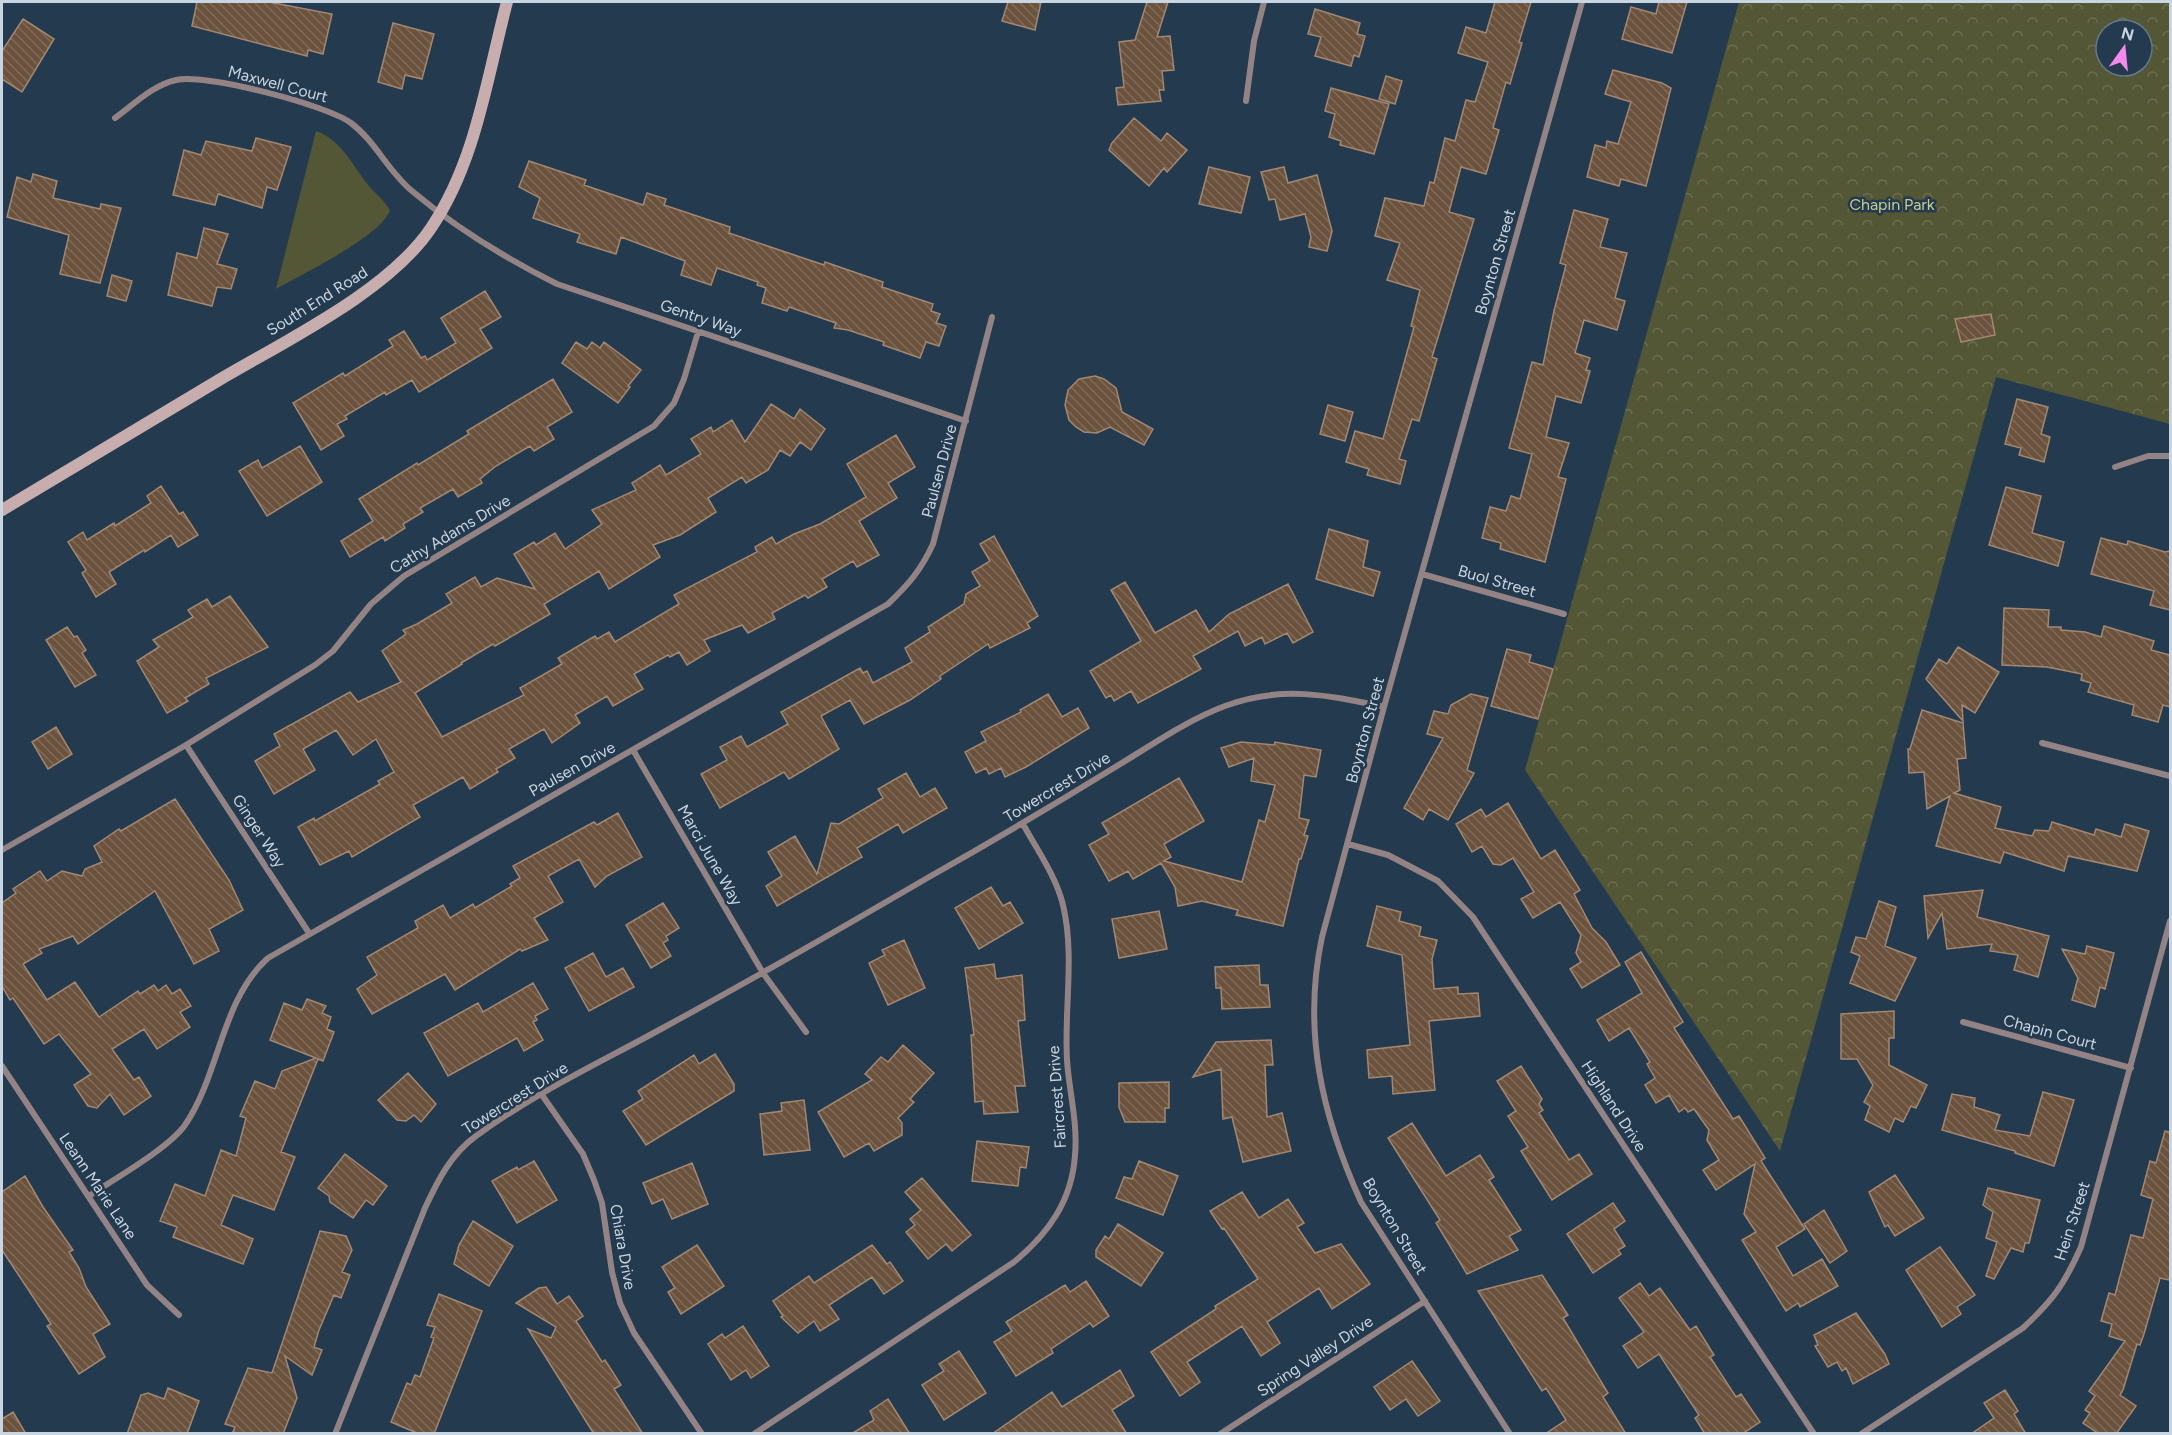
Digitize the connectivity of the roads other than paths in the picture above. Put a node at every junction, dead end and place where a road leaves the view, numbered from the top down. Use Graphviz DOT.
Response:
graph roads {
  1 [pos="507,2"];
  2 [pos="1264,2"];
  3 [pos="1582,2"];
  4 [pos="1246,101"];
  5 [pos="115,118"];
  6 [pos="441,212"];
  7 [pos="992,317"];
  8 [pos="699,332"];
  9 [pos="966,421"];
  10 [pos="2170,456"];
  11 [pos="2115,467"];
  12 [pos="2,510"];
  13 [pos="1422,574"];
  14 [pos="1564,614"];
  15 [pos="1384,707"];
  16 [pos="2042,743"];
  17 [pos="186,745"];
  18 [pos="633,750"];
  19 [pos="2170,776"];
  20 [pos="1023,824"];
  21 [pos="1348,844"];
  22 [pos="2,850"];
  23 [pos="2170,921"];
  24 [pos="309,933"];
  25 [pos="763,973"];
  26 [pos="1963,1022"];
  27 [pos="806,1032"];
  28 [pos="2,1066"];
  29 [pos="2131,1068"];
  30 [pos="542,1095"];
  31 [pos="89,1196"];
  32 [pos="1425,1301"];
  33 [pos="179,1315"];
  34 [pos="335,1434"];
  35 [pos="702,1434"];
  36 [pos="754,1434"];
  37 [pos="1220,1434"];
  38 [pos="1510,1434"];
  39 [pos="1814,1434"];
  40 [pos="1861,1434"];
  1 -- 6 [label="main road, South End Road"];
  2 -- 4 [label="street"];
  3 -- 13 [label="street, Boynton Street"];
  5 -- 6 [label="street, Maxwell Court"];
  6 -- 8 [label="street, Gentry Way"];
  6 -- 12 [label="main road, South End Road"];
  7 -- 9 [label="street, Paulsen Drive"];
  8 -- 9 [label="street, Gentry Way"];
  8 -- 17 [label="street, Cathy Adams Drive"];
  9 -- 18 [label="street, Paulsen Drive"];
  10 -- 11 [label="street"];
  13 -- 14 [label="street, Buol Street"];
  13 -- 15 [label="street, Boynton Street"];
  15 -- 20 [label="street, Towercrest Drive"];
  15 -- 21 [label="street, Boynton Street"];
  16 -- 19 [label="street"];
  17 -- 22 [label="street, Cathy Adams Drive"];
  17 -- 24 [label="street, Ginger Way"];
  18 -- 24 [label="street, Paulsen Drive"];
  18 -- 25 [label="street, Marci June Way"];
  20 -- 25 [label="street, Towercrest Drive"];
  20 -- 36 [label="street, Faircrest Drive"];
  21 -- 32 [label="street, Boynton Street"];
  21 -- 39 [label="street, Highland Drive"];
  23 -- 29 [label="street, Hein Street"];
  24 -- 31 [label="street, Paulsen Drive"];
  25 -- 27 [label="street"];
  25 -- 30 [label="street, Towercrest Drive"];
  26 -- 29 [label="street, Chapin Court"];
  28 -- 31 [label="street, Leann Marie Lane"];
  29 -- 40 [label="street, Hein Street"];
  30 -- 34 [label="street, Towercrest Drive"];
  30 -- 35 [label="street, Chiara Drive"];
  31 -- 33 [label="street, Leann Marie Lane"];
  32 -- 37 [label="street, Spring Valley Drive"];
  32 -- 38 [label="street, Boynton Street"];
}
